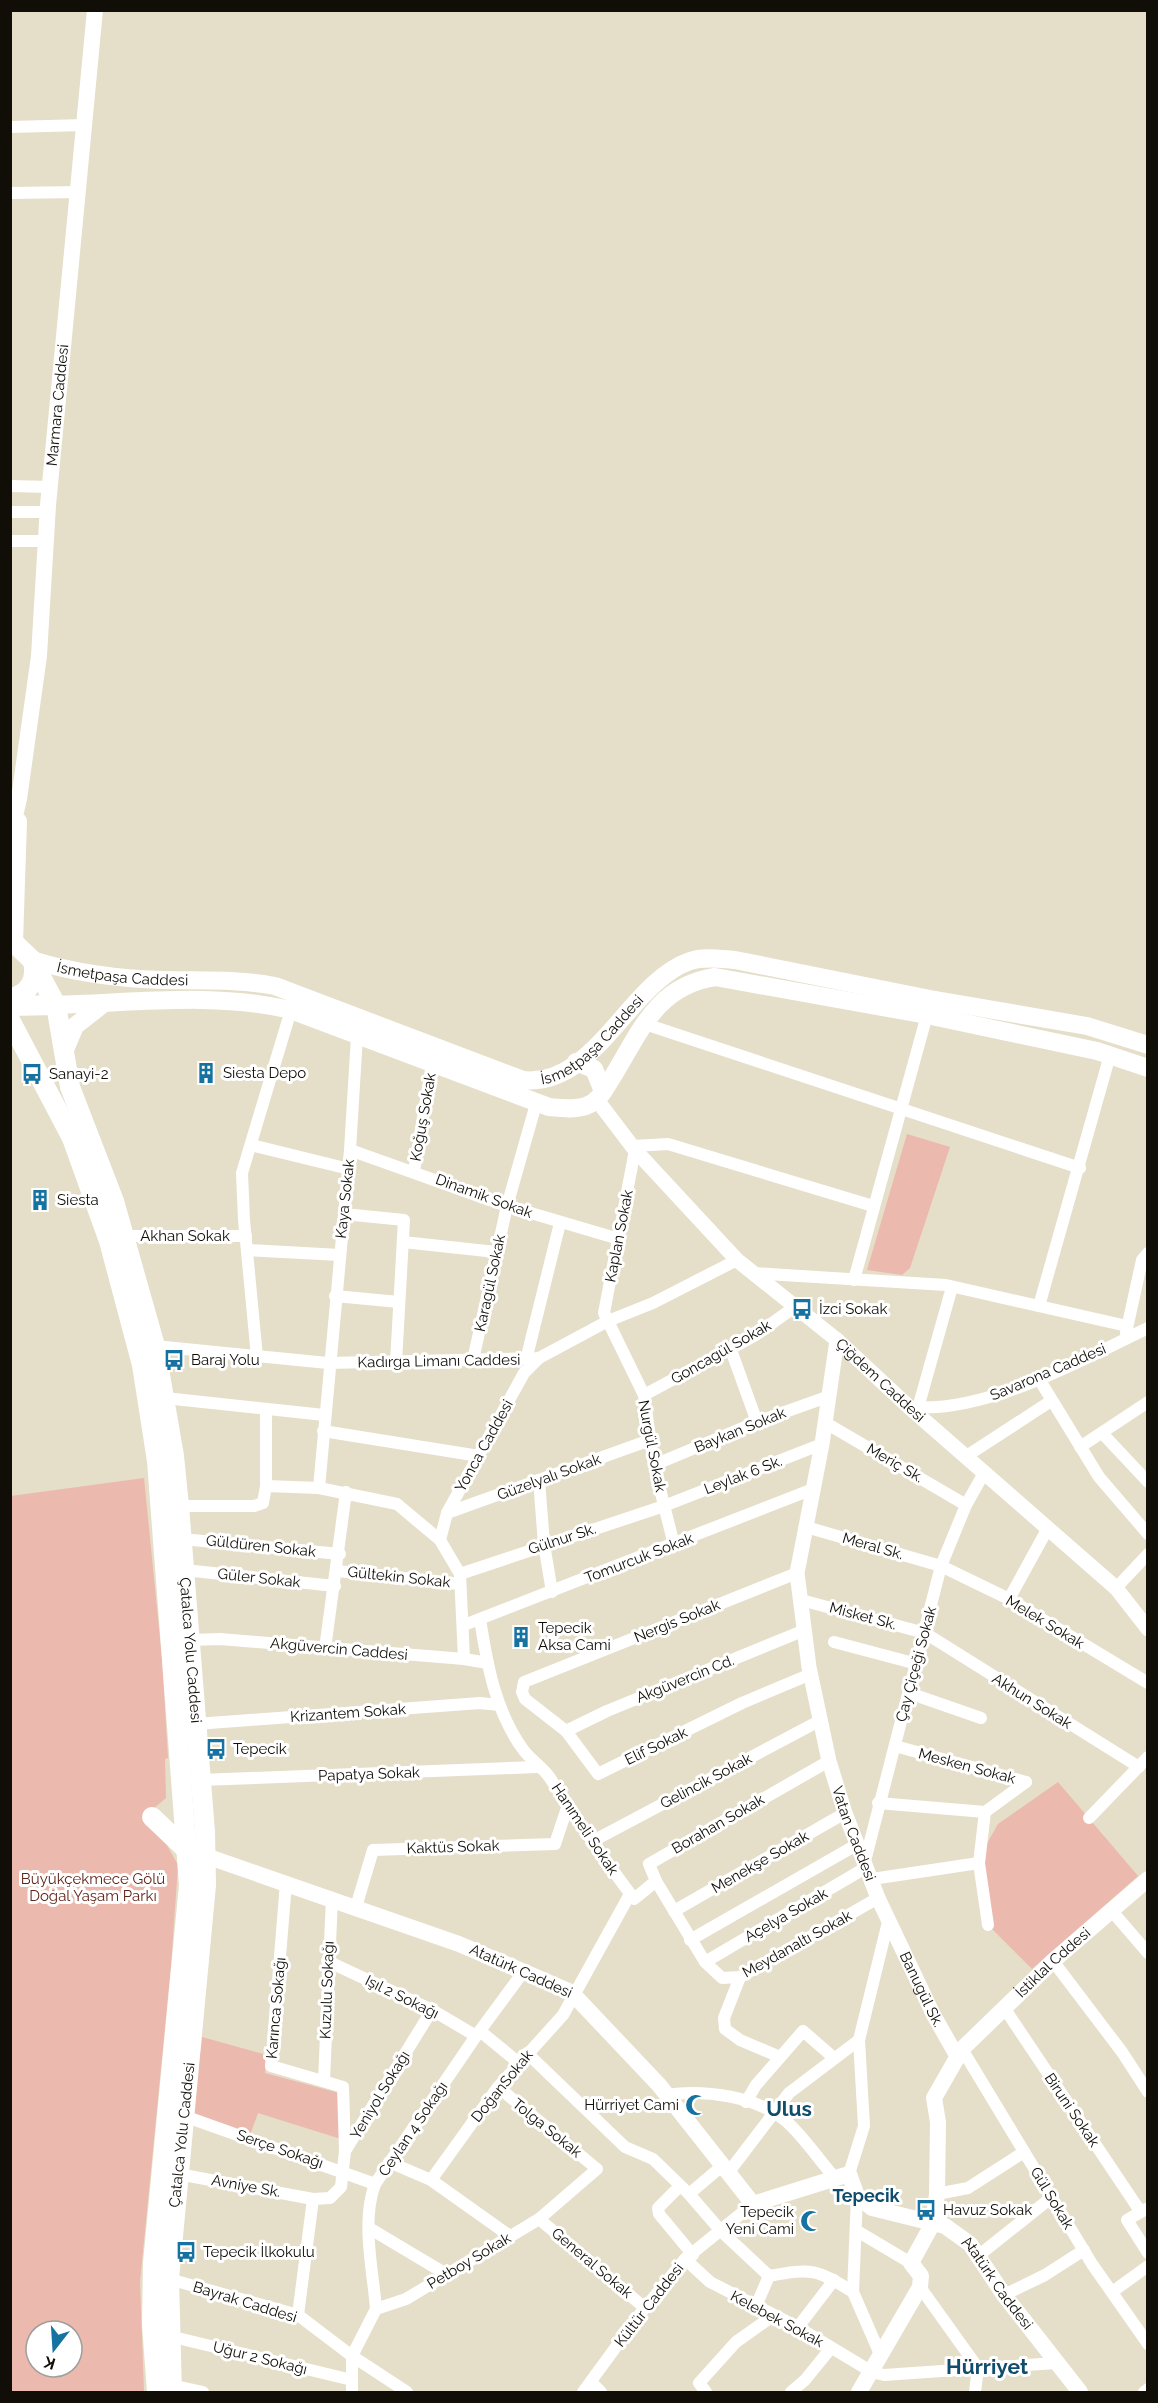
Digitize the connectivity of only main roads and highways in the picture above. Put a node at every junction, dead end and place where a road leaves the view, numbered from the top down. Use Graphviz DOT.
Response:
graph roads {
  1 [pos="95,10"];
  2 [pos="19,799"];
  3 [pos="10,837"];
  4 [pos="13,941"];
  5 [pos="32,960"];
  6 [pos="163,980"];
  7 [pos="787,980"];
  8 [pos="10,999"];
  9 [pos="163,1000"];
  10 [pos="103,1004"];
  11 [pos="56,1005"];
  12 [pos="966,1005"];
  13 [pos="10,1006"];
  14 [pos="10,1020"];
  15 [pos="962,1024"];
  16 [pos="353,1028"];
  17 [pos="1118,1034"];
  18 [pos="1148,1045"];
  19 [pos="64,1052"];
  20 [pos="1110,1055"];
  21 [pos="576,1062"];
  22 [pos="1148,1068"];
  23 [pos="558,1075"];
  24 [pos="600,1096"];
  25 [pos="569,1108"];
  26 [pos="184,1799"];
  27 [pos="197,1855"];
  28 [pos="1148,1879"];
  29 [pos="933,2223"];
  30 [pos="167,2390"];
  31 [pos="859,2392"];
  32 [pos="1080,2392"];
  1 -- 2 [label="main road, Marmara Caddesi"];
  2 -- 3 [label="main road"];
  2 -- 4 [label="main road"];
  4 -- 5 [label="highway, Çatalca Yolu Caddesi"];
  5 -- 6 [label="main road, İsmetpaşa Caddesi"];
  5 -- 8 [label="highway"];
  5 -- 11 [label="highway, Çatalca Yolu Caddesi"];
  6 -- 9 [label="main road"];
  6 -- 16 [label="main road, İsmetpaşa Caddesi"];
  7 -- 12 [label="main road, İsmetpaşa Caddesi"];
  7 -- 15 [label="main road, İsmetpaşa Caddesi"];
  7 -- 21 [label="main road, İsmetpaşa Caddesi"];
  7 -- 24 [label="main road, İsmetpaşa Caddesi"];
  9 -- 10 [label="main road, İsmetpaşa Caddesi"];
  9 -- 16 [label="main road, İsmetpaşa Caddesi"];
  10 -- 11 [label="main road, İsmetpaşa Caddesi"];
  10 -- 19 [label="main road"];
  11 -- 13 [label="highway"];
  11 -- 19 [label="highway, Çatalca Yolu Caddesi"];
  12 -- 15 [label="main road"];
  12 -- 17 [label="main road, İsmetpaşa Caddesi"];
  14 -- 26 [label="highway, Çatalca Yolu Caddesi"];
  15 -- 20 [label="main road, İsmetpaşa Caddesi"];
  16 -- 23 [label="main road, İsmetpaşa Caddesi"];
  16 -- 25 [label="main road, İsmetpaşa Caddesi"];
  17 -- 18 [label="main road, İsmetpaşa Caddesi"];
  17 -- 20 [label="main road"];
  19 -- 27 [label="highway, Çatalca Yolu Caddesi"];
  20 -- 22 [label="main road, İsmetpaşa Caddesi"];
  21 -- 23 [label="main road, İsmetpaşa Caddesi"];
  21 -- 24 [label="main road"];
  23 -- 25 [label="main road"];
  24 -- 25 [label="main road, İsmetpaşa Caddesi"];
  26 -- 27 [label="highway, Çatalca Yolu Caddesi"];
  26 -- 27 [label="highway"];
  27 -- 29 [label="main road, Atatürk Caddesi"];
  27 -- 30 [label="highway, Çatalca Yolu Caddesi"];
  27 -- 30 [label="highway, Çatalca Yolu Caddesi"];
  28 -- 29 [label="main road, İstiklal Cddesi"];
  29 -- 31 [label="main road, İstiklal Cddesi"];
  29 -- 32 [label="main road, Atatürk Caddesi"];
}
